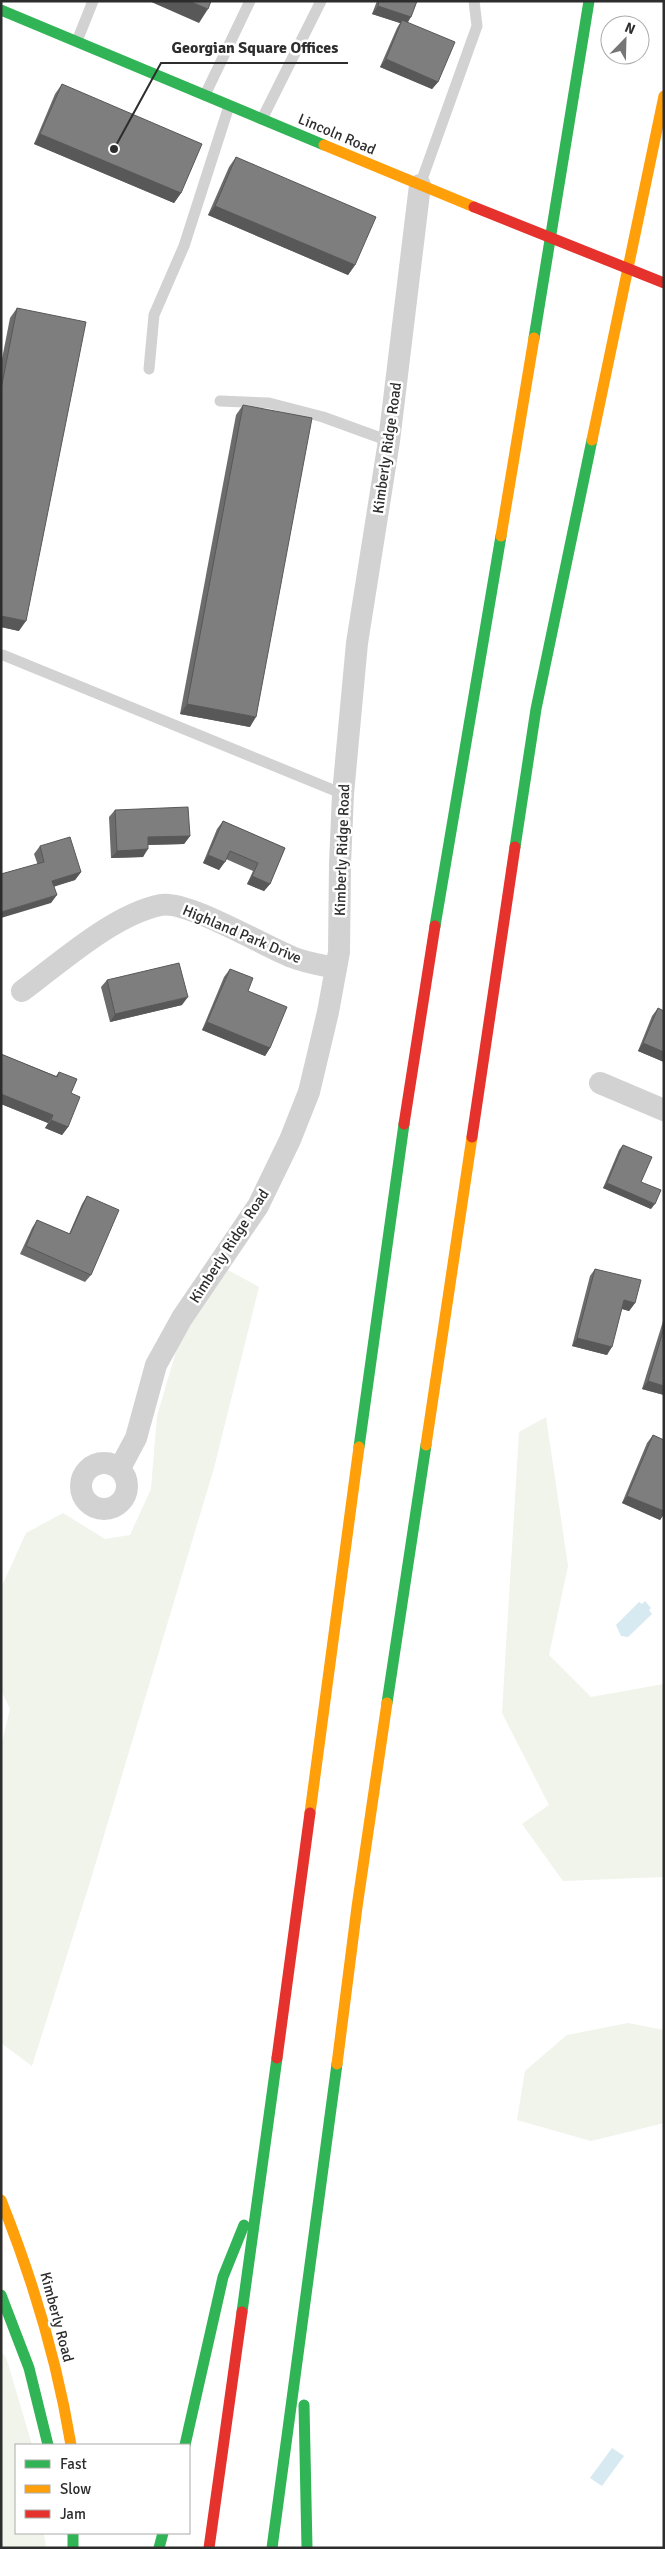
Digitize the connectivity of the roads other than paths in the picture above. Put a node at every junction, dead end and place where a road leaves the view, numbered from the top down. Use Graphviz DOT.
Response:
graph roads {
  1 [pos="94,1"];
  2 [pos="250,1"];
  3 [pos="321,1"];
  4 [pos="474,1"];
  5 [pos="589,1"];
  6 [pos="1,10"];
  7 [pos="77,41"];
  8 [pos="205,95"];
  9 [pos="664,96"];
  10 [pos="229,106"];
  11 [pos="262,119"];
  12 [pos="579,135"];
  13 [pos="664,139"];
  14 [pos="420,185"];
  15 [pos="644,186"];
  16 [pos="664,283"];
  17 [pos="149,369"];
  18 [pos="525,384"];
  19 [pos="220,401"];
  20 [pos="389,441"];
  21 [pos="3,654"];
  22 [pos="343,794"];
  23 [pos="336,968"];
  24 [pos="22,991"];
  25 [pos="600,1083"];
  26 [pos="664,1110"];
  27 [pos="120,1468"];
  28 [pos="260,2184"];
  29 [pos="1,2200"];
  30 [pos="1,2295"];
  31 [pos="301,2319"];
  32 [pos="48,2444"];
  33 [pos="71,2444"];
  34 [pos="185,2444"];
  35 [pos="163,2534"];
  36 [pos="159,2548"];
  37 [pos="209,2548"];
  38 [pos="272,2548"];
  39 [pos="307,2548"];
  1 -- 7 [label="lane"];
  2 -- 8 [label="lane"];
  3 -- 11 [label="lane"];
  4 -- 14 [label="lane"];
  5 -- 18 [label="main road"];
  6 -- 7 [label="main road, Lincoln Road"];
  7 -- 8 [label="main road, Lincoln Road"];
  8 -- 10 [label="main road, Lincoln Road"];
  9 -- 15 [label="main road"];
  10 -- 11 [label="main road, Lincoln Road"];
  10 -- 17 [label="lane"];
  11 -- 14 [label="main road, Lincoln Road"];
  12 -- 18 [label="main road"];
  13 -- 15 [label="main road"];
  14 -- 16 [label="main road, Lincoln Road, bridge"];
  14 -- 20 [label="street, Kimberly Ridge Road"];
  15 -- 31 [label="main road"];
  18 -- 28 [label="main road"];
  19 -- 20 [label="lane"];
  20 -- 22 [label="street, Kimberly Ridge Road"];
  21 -- 22 [label="lane"];
  22 -- 23 [label="street, Kimberly Ridge Road"];
  23 -- 24 [label="street, Highland Park Drive"];
  23 -- 27 [label="street, Kimberly Ridge Road"];
  25 -- 26 [label="street"];
  28 -- 34 [label="main road"];
  28 -- 37 [label="main road"];
  29 -- 33 [label="main road, Kimberly Road"];
  30 -- 32 [label="main road"];
  31 -- 38 [label="main road"];
  31 -- 39 [label="main road"];
  35 -- 36 [label="main road"];
}
